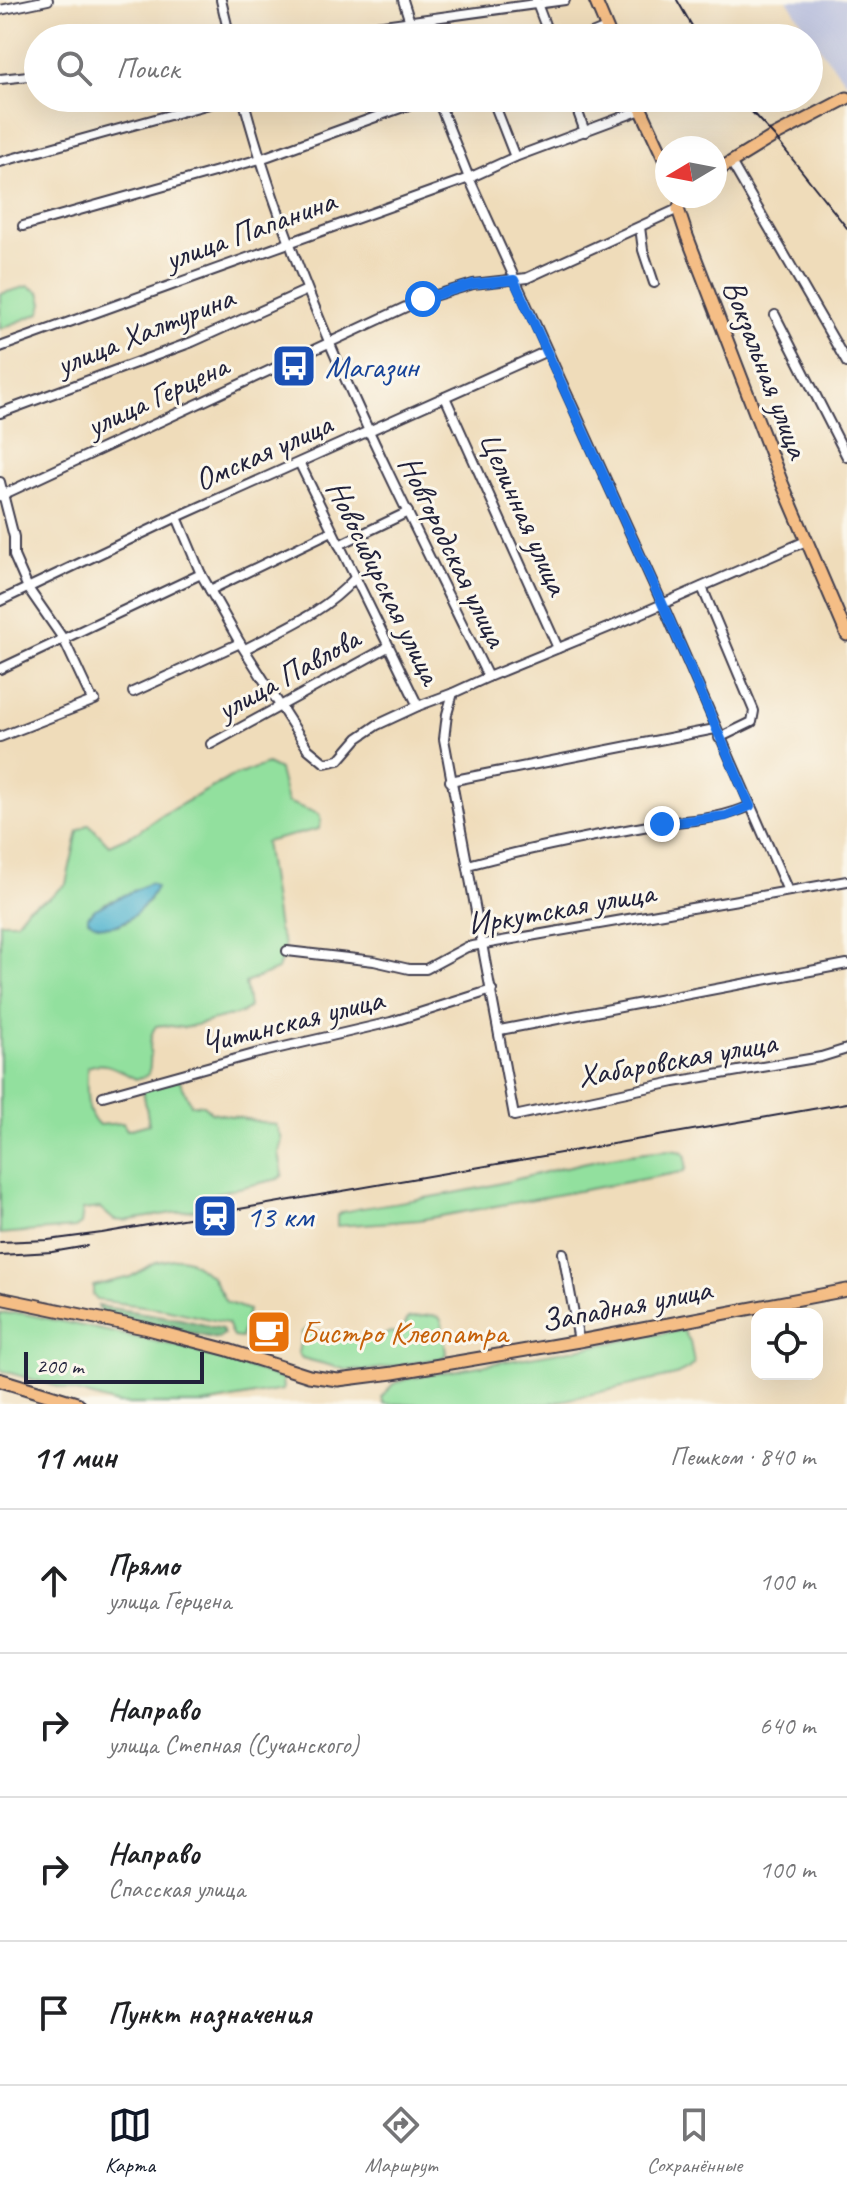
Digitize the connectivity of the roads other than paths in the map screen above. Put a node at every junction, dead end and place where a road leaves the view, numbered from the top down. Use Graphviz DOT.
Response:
graph roads {
  1 [pos="48,0"];
  2 [pos="221,0"];
  3 [pos="403,0"];
  4 [pos="565,0"];
  5 [pos="595,0"];
  6 [pos="536,1"];
  7 [pos="0,10"];
  8 [pos="409,21"];
  9 [pos="227,24"];
  10 [pos="388,24"];
  11 [pos="410,24"];
  12 [pos="545,24"];
  13 [pos="604,24"];
  14 [pos="24,76"];
  15 [pos="0,79"];
  16 [pos="847,98"];
  17 [pos="823,111"];
  18 [pos="180,112"];
  19 [pos="247,112"];
  20 [pos="389,112"];
  21 [pos="443,112"];
  22 [pos="497,112"];
  23 [pos="578,112"];
  24 [pos="623,112"];
  25 [pos="642,112"];
  26 [pos="822,112"];
  27 [pos="585,132"];
  28 [pos="655,140"];
  29 [pos="515,157"];
  30 [pos="260,159"];
  31 [pos="0,162"];
  32 [pos="731,162"];
  33 [pos="727,164"];
  34 [pos="469,178"];
  35 [pos="670,208"];
  36 [pos="685,208"];
  37 [pos="23,226"];
  38 [pos="640,227"];
  39 [pos="289,242"];
  40 [pos="514,280"];
  41 [pos="654,283"];
  42 [pos="307,290"];
  43 [pos="775,315"];
  44 [pos="330,343"];
  45 [pos="0,347"];
  46 [pos="547,351"];
  47 [pos="847,363"];
  48 [pos="445,397"];
  49 [pos="0,413"];
  50 [pos="368,430"];
  51 [pos="847,457"];
  52 [pos="300,464"];
  53 [pos="0,482"];
  54 [pos="1,496"];
  55 [pos="408,512"];
  56 [pos="177,517"];
  57 [pos="332,531"];
  58 [pos="806,541"];
  59 [pos="339,545"];
  60 [pos="201,574"];
  61 [pos="354,579"];
  62 [pos="702,587"];
  63 [pos="28,588"];
  64 [pos="210,590"];
  65 [pos="0,601"];
  66 [pos="662,603"];
  67 [pos="847,635"];
  68 [pos="64,640"];
  69 [pos="242,646"];
  70 [pos="388,647"];
  71 [pos="558,648"];
  72 [pos="0,669"];
  73 [pos="488,677"];
  74 [pos="133,692"];
  75 [pos="453,693"];
  76 [pos="280,706"];
  77 [pos="418,706"];
  78 [pos="717,733"];
  79 [pos="0,737"];
  80 [pos="211,744"];
  81 [pos="450,781"];
  82 [pos="750,806"];
  83 [pos="468,865"];
  84 [pos="847,881"];
  85 [pos="788,891"];
  86 [pos="483,944"];
  87 [pos="287,951"];
  88 [pos="847,964"];
  89 [pos="492,990"];
  90 [pos="500,1030"];
  91 [pos="847,1049"];
  92 [pos="103,1096"];
  93 [pos="563,1253"];
  94 [pos="847,1290"];
  95 [pos="0,1298"];
  96 [pos="579,1341"];
  97 [pos="0,1380"];
  98 [pos="78,1404"];
  1 -- 7 [label="street"];
  2 -- 9 [label="street"];
  3 -- 8 [label="street"];
  4 -- 6 [label="street"];
  5 -- 13 [label="main road"];
  6 -- 8 [label="street"];
  6 -- 12 [label="street"];
  8 -- 10 [label="street"];
  8 -- 11 [label="street"];
  14 -- 15 [label="street"];
  16 -- 17 [label="main road"];
  18 -- 31 [label="street"];
  19 -- 30 [label="street, Новгородская улица"];
  20 -- 30 [label="street"];
  21 -- 34 [label="street"];
  22 -- 29 [label="street"];
  23 -- 27 [label="street"];
  24 -- 27 [label="street, улица Папанина"];
  25 -- 28 [label="main road"];
  26 -- 32 [label="main road"];
  27 -- 29 [label="street, улица Папанина"];
  29 -- 34 [label="street, улица Папанина"];
  30 -- 37 [label="street"];
  30 -- 39 [label="street, Новгородская улица"];
  32 -- 33 [label="main road"];
  32 -- 47 [label="street"];
  34 -- 39 [label="street, улица Папанина"];
  34 -- 40 [label="street"];
  35 -- 38 [label="street, улица Герцена"];
  36 -- 58 [label="main road, Вокзальная улица"];
  38 -- 40 [label="street, улица Герцена"];
  38 -- 41 [label="street"];
  39 -- 42 [label="street, Новгородская улица"];
  39 -- 45 [label="street, улица Папанина"];
  40 -- 44 [label="street, улица Герцена"];
  40 -- 46 [label="street"];
  42 -- 44 [label="street, Новгородская улица"];
  42 -- 49 [label="street, улица Халтурина"];
  43 -- 51 [label="street"];
  44 -- 50 [label="street, Новгородская улица"];
  44 -- 54 [label="street, улица Герцена"];
  46 -- 48 [label="street, Омская улица"];
  46 -- 66 [label="street"];
  48 -- 50 [label="street, Омская улица"];
  48 -- 71 [label="street, Целинная улица"];
  50 -- 52 [label="street, Омская улица"];
  50 -- 55 [label="street, Новгородская улица"];
  52 -- 56 [label="street, Омская улица"];
  52 -- 57 [label="street, Новосибирская улица"];
  53 -- 54 [label="street"];
  54 -- 63 [label="street"];
  55 -- 59 [label="street"];
  55 -- 73 [label="street, Новгородская улица"];
  56 -- 60 [label="street"];
  56 -- 63 [label="street, Омская улица"];
  57 -- 59 [label="street, Новосибирская улица"];
  57 -- 64 [label="street"];
  58 -- 62 [label="street"];
  58 -- 67 [label="main road, Вокзальная улица"];
  59 -- 61 [label="street, Новосибирская улица"];
  60 -- 64 [label="street"];
  60 -- 68 [label="street"];
  61 -- 69 [label="street"];
  61 -- 70 [label="street, Новосибирская улица"];
  62 -- 66 [label="street"];
  62 -- 78 [label="street"];
  63 -- 65 [label="street, Омская улица"];
  63 -- 68 [label="street"];
  64 -- 69 [label="street"];
  66 -- 71 [label="street"];
  66 -- 78 [label="street"];
  68 -- 72 [label="street"];
  68 -- 79 [label="street"];
  69 -- 74 [label="street"];
  69 -- 76 [label="street"];
  70 -- 76 [label="street, улица Павлова"];
  70 -- 77 [label="street, Новосибирская улица"];
  71 -- 73 [label="street"];
  73 -- 75 [label="street, Новгородская улица"];
  75 -- 77 [label="street, Новгородская улица"];
  75 -- 81 [label="street"];
  76 -- 77 [label="street, Новосибирская улица"];
  76 -- 80 [label="street, улица Павлова"];
  78 -- 81 [label="street"];
  78 -- 82 [label="street"];
  81 -- 83 [label="street"];
  82 -- 83 [label="street"];
  82 -- 85 [label="street"];
  83 -- 86 [label="street"];
  84 -- 85 [label="street, Иркутская улица"];
  85 -- 86 [label="street, Иркутская улица"];
  86 -- 87 [label="street, Иркутская улица"];
  86 -- 89 [label="street"];
  88 -- 90 [label="street"];
  89 -- 90 [label="street"];
  89 -- 92 [label="street, Читинская улица"];
  90 -- 91 [label="street, Хабаровская улица"];
  93 -- 96 [label="street"];
  94 -- 96 [label="main road, Западная улица"];
  95 -- 96 [label="main road, Западная улица"];
  97 -- 98 [label="highway"];
}
